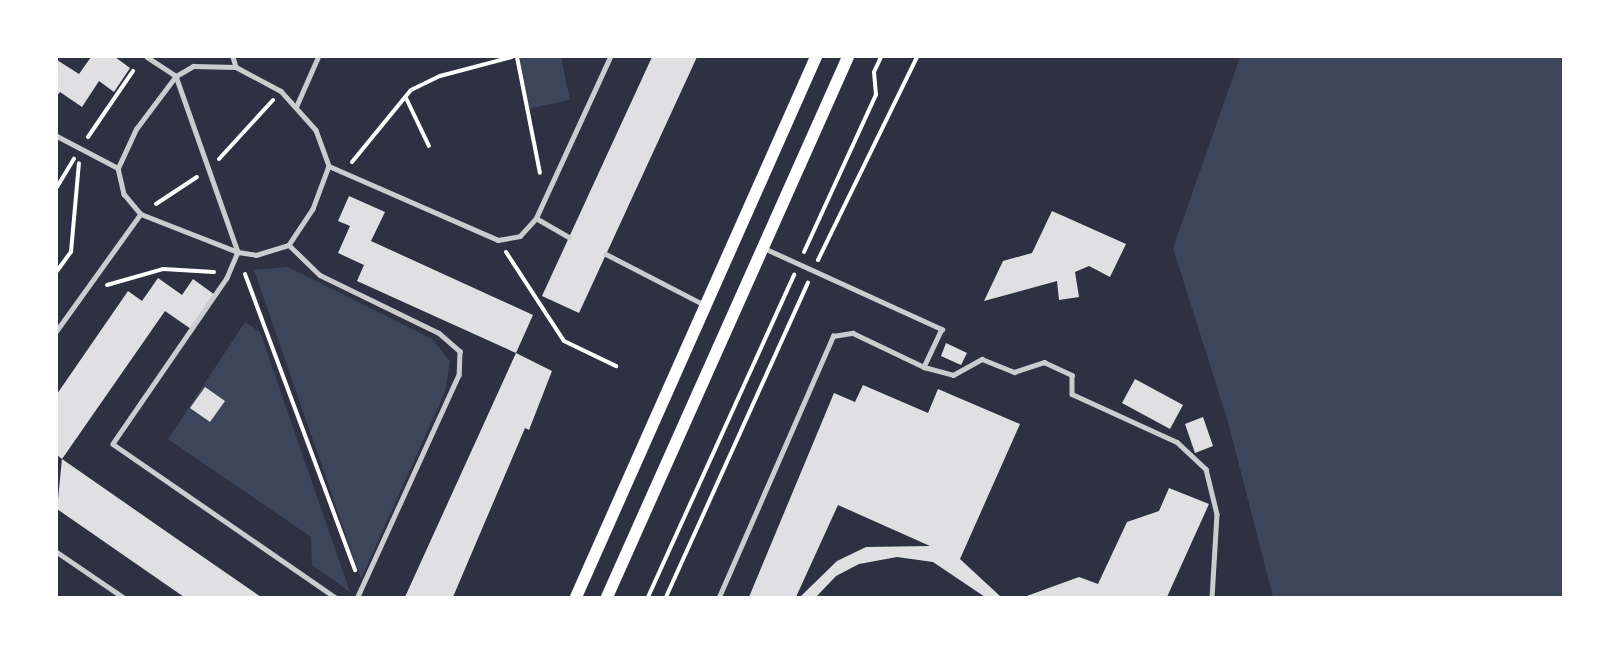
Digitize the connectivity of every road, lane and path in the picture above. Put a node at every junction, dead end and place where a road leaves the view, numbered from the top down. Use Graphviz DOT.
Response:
graph roads {
  1 [pos="147,57"];
  2 [pos="233,57"];
  3 [pos="318,57"];
  4 [pos="512,57"];
  5 [pos="517,57"];
  6 [pos="610,57"];
  7 [pos="816,57"];
  8 [pos="848,57"];
  9 [pos="881,57"];
  10 [pos="917,57"];
  11 [pos="236,67"];
  12 [pos="133,71"];
  13 [pos="176,76"];
  14 [pos="406,98"];
  15 [pos="296,107"];
  16 [pos="57,136"];
  17 [pos="429,146"];
  18 [pos="81,148"];
  19 [pos="329,166"];
  20 [pos="118,168"];
  21 [pos="345,172"];
  22 [pos="57,187"];
  23 [pos="545,198"];
  24 [pos="141,213"];
  25 [pos="536,218"];
  26 [pos="569,237"];
  27 [pos="498,240"];
  28 [pos="289,245"];
  29 [pos="764,248"];
  30 [pos="238,252"];
  31 [pos="606,254"];
  32 [pos="799,264"];
  33 [pos="813,270"];
  34 [pos="57,272"];
  35 [pos="227,278"];
  36 [pos="250,293"];
  37 [pos="78,299"];
  38 [pos="707,306"];
  39 [pos="57,331"];
  40 [pos="616,366"];
  41 [pos="924,367"];
  42 [pos="57,552"];
  43 [pos="359,595"];
  44 [pos="123,597"];
  45 [pos="335,597"];
  46 [pos="576,597"];
  47 [pos="606,597"];
  48 [pos="648,597"];
  49 [pos="666,597"];
  50 [pos="718,597"];
  51 [pos="1212,597"];
  1 -- 13 [label="lane"];
  2 -- 11 [label="lane"];
  3 -- 15 [label="lane"];
  4 -- 14 [label="path"];
  5 -- 23 [label="path"];
  6 -- 23 [label="lane"];
  7 -- 38 [label="main road"];
  8 -- 29 [label="main road"];
  9 -- 32 [label="path"];
  10 -- 33 [label="path"];
  11 -- 13 [label="lane"];
  11 -- 15 [label="lane"];
  12 -- 18 [label="path"];
  13 -- 20 [label="lane"];
  13 -- 30 [label="lane"];
  14 -- 17 [label="path"];
  14 -- 21 [label="path"];
  15 -- 19 [label="lane"];
  16 -- 18 [label="lane"];
  18 -- 20 [label="lane"];
  18 -- 22 [label="path"];
  18 -- 34 [label="path"];
  19 -- 21 [label="lane"];
  19 -- 28 [label="lane"];
  20 -- 24 [label="lane"];
  21 -- 27 [label="lane"];
  23 -- 25 [label="lane"];
  24 -- 30 [label="lane"];
  24 -- 37 [label="lane"];
  25 -- 26 [label="lane"];
  25 -- 27 [label="lane"];
  27 -- 40 [label="path"];
  28 -- 30 [label="lane"];
  28 -- 43 [label="lane"];
  29 -- 32 [label="lane"];
  29 -- 47 [label="main road"];
  30 -- 35 [label="lane"];
  30 -- 36 [label="path"];
  31 -- 38 [label="lane"];
  32 -- 33 [label="lane"];
  32 -- 48 [label="path"];
  33 -- 41 [label="lane"];
  33 -- 49 [label="path"];
  35 -- 36 [label="path"];
  35 -- 37 [label="path"];
  35 -- 45 [label="lane"];
  36 -- 43 [label="path"];
  37 -- 39 [label="lane"];
  38 -- 46 [label="main road"];
  41 -- 50 [label="lane"];
  41 -- 51 [label="lane"];
  42 -- 44 [label="lane"];
}
